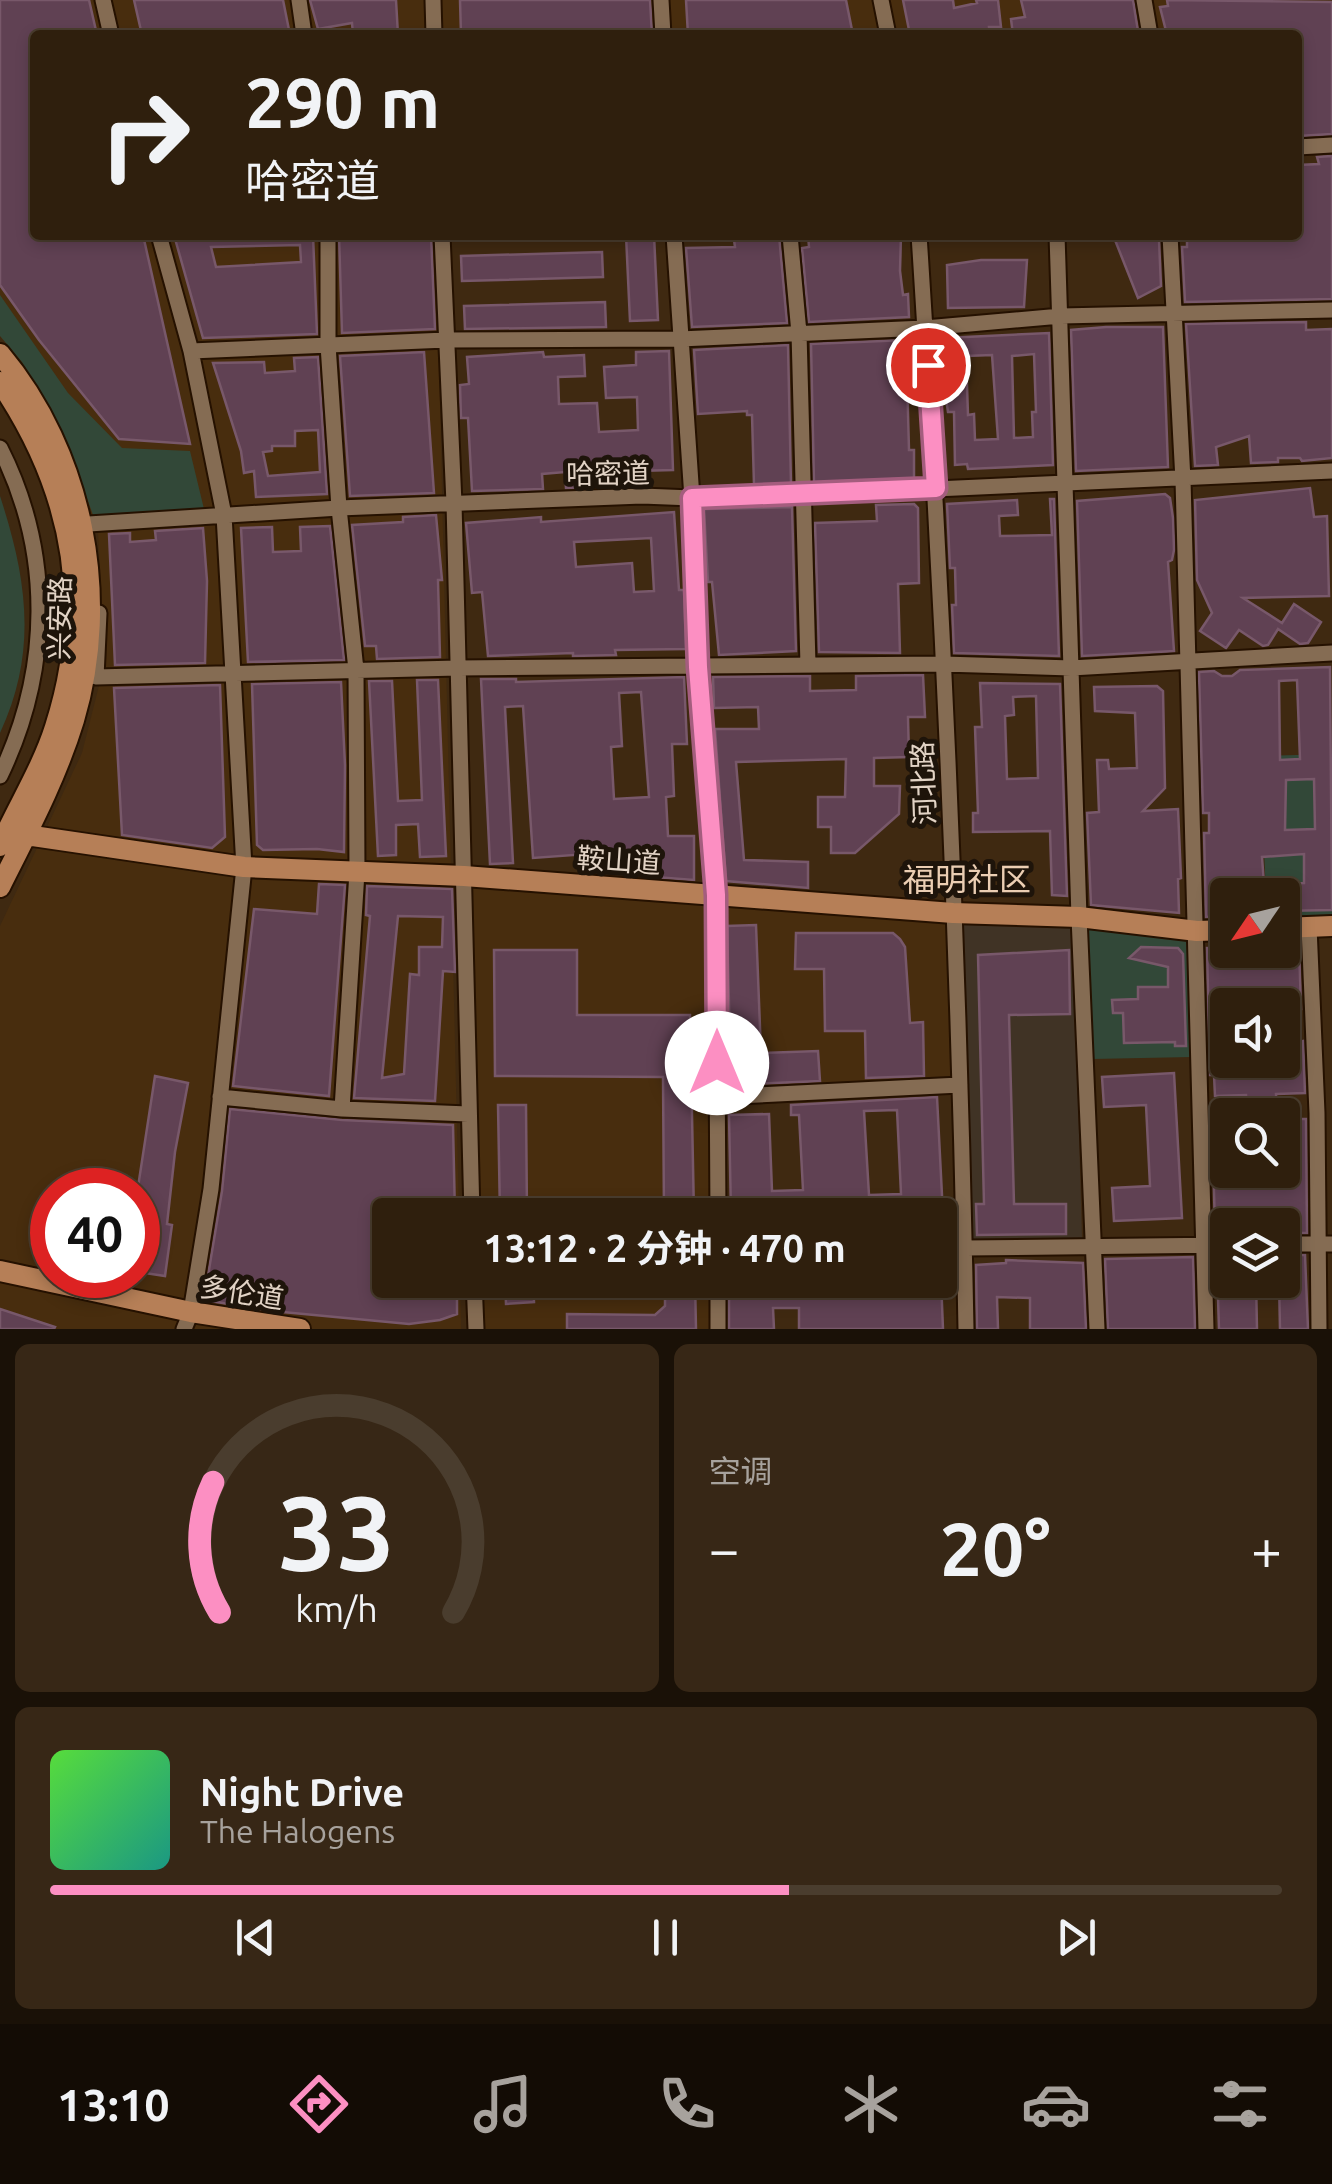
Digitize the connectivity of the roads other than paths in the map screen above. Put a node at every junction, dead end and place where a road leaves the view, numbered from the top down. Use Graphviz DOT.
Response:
graph roads {
  1 [pos="102,0"];
  2 [pos="299,0"];
  3 [pos="432,0"];
  4 [pos="661,0"];
  5 [pos="881,0"];
  6 [pos="1144,0"];
  7 [pos="110,30"];
  8 [pos="303,30"];
  9 [pos="434,30"];
  10 [pos="663,30"];
  11 [pos="887,30"];
  12 [pos="1149,30"];
  13 [pos="1332,146"];
  14 [pos="1302,147"];
  15 [pos="160,240"];
  16 [pos="328,240"];
  17 [pos="442,240"];
  18 [pos="674,240"];
  19 [pos="790,240"];
  20 [pos="919,240"];
  21 [pos="1057,240"];
  22 [pos="1170,240"];
  23 [pos="1332,310"];
  24 [pos="1174,314"];
  25 [pos="1061,316"];
  26 [pos="925,328"];
  27 [pos="798,333"];
  28 [pos="680,339"];
  29 [pos="446,340"];
  30 [pos="328,346"];
  31 [pos="192,352"];
  32 [pos="0,354"];
  33 [pos="0,382"];
  34 [pos="0,448"];
  35 [pos="1332,471"];
  36 [pos="1183,480"];
  37 [pos="1064,483"];
  38 [pos="936,488"];
  39 [pos="803,495"];
  40 [pos="692,498"];
  41 [pos="454,503"];
  42 [pos="339,508"];
  43 [pos="224,516"];
  44 [pos="74,524"];
  45 [pos="1332,652"];
  46 [pos="1188,663"];
  47 [pos="943,664"];
  48 [pos="808,665"];
  49 [pos="698,667"];
  50 [pos="458,668"];
  51 [pos="1071,668"];
  52 [pos="356,670"];
  53 [pos="233,673"];
  54 [pos="0,776"];
  55 [pos="11,837"];
  56 [pos="244,867"];
  57 [pos="356,872"];
  58 [pos="464,876"];
  59 [pos="0,887"];
  60 [pos="716,895"];
  61 [pos="953,913"];
  62 [pos="1079,916"];
  63 [pos="1332,926"];
  64 [pos="1300,928"];
  65 [pos="1309,928"];
  66 [pos="1197,930"];
  67 [pos="1210,930"];
  68 [pos="960,1084"];
  69 [pos="717,1096"];
  70 [pos="220,1097"];
  71 [pos="342,1109"];
  72 [pos="1324,1113"];
  73 [pos="468,1114"];
  74 [pos="471,1198"];
  75 [pos="718,1198"];
  76 [pos="1325,1244"];
  77 [pos="1204,1246"];
  78 [pos="1210,1246"];
  79 [pos="964,1248"];
  80 [pos="1092,1248"];
  81 [pos="0,1272"];
  82 [pos="475,1298"];
  83 [pos="718,1298"];
  84 [pos="187,1320"];
  85 [pos="300,1329"];
  86 [pos="476,1329"];
  87 [pos="718,1329"];
  88 [pos="966,1329"];
  89 [pos="1096,1329"];
  90 [pos="1206,1329"];
  91 [pos="1319,1329"];
  1 -- 7 [label="street"];
  2 -- 8 [label="street"];
  3 -- 9 [label="street"];
  4 -- 10 [label="street"];
  5 -- 11 [label="street"];
  6 -- 12 [label="street"];
  13 -- 14 [label="street"];
  15 -- 31 [label="street"];
  16 -- 30 [label="street"];
  17 -- 29 [label="street"];
  18 -- 28 [label="street"];
  19 -- 27 [label="street"];
  20 -- 26 [label="street, 河北路"];
  21 -- 25 [label="street"];
  22 -- 24 [label="street"];
  23 -- 24 [label="street"];
  24 -- 25 [label="street"];
  24 -- 36 [label="street"];
  25 -- 26 [label="street"];
  25 -- 37 [label="street"];
  26 -- 27 [label="street"];
  26 -- 38 [label="street, 河北路"];
  27 -- 28 [label="street"];
  27 -- 39 [label="street"];
  28 -- 29 [label="street"];
  28 -- 40 [label="street"];
  29 -- 30 [label="street"];
  29 -- 41 [label="street"];
  30 -- 31 [label="street"];
  30 -- 42 [label="street"];
  31 -- 43 [label="street"];
  32 -- 44 [label="main road, 兴安路"];
  33 -- 44 [label="main road, 兴安路"];
  34 -- 54 [label="street"];
  35 -- 36 [label="street, 哈密道"];
  36 -- 37 [label="street, 哈密道"];
  36 -- 46 [label="street"];
  37 -- 38 [label="street, 哈密道"];
  37 -- 51 [label="street"];
  38 -- 39 [label="street, 哈密道"];
  38 -- 47 [label="street, 河北路"];
  39 -- 40 [label="street, 哈密道"];
  39 -- 48 [label="street"];
  40 -- 41 [label="street, 哈密道"];
  40 -- 49 [label="street"];
  41 -- 42 [label="street, 哈密道"];
  41 -- 50 [label="street"];
  42 -- 43 [label="street, 哈密道"];
  42 -- 52 [label="street"];
  43 -- 44 [label="street, 哈密道"];
  43 -- 53 [label="street"];
  44 -- 53 [label="street"];
  44 -- 55 [label="main road, 兴安路"];
  45 -- 46 [label="street"];
  46 -- 51 [label="street"];
  46 -- 66 [label="street"];
  47 -- 48 [label="street"];
  47 -- 51 [label="street"];
  47 -- 61 [label="street, 河北路"];
  48 -- 49 [label="street"];
  49 -- 50 [label="street"];
  49 -- 60 [label="street"];
  50 -- 52 [label="street"];
  50 -- 58 [label="street"];
  51 -- 62 [label="street"];
  52 -- 53 [label="street"];
  52 -- 57 [label="street"];
  53 -- 56 [label="street"];
  55 -- 56 [label="main road, 鞍山道"];
  55 -- 59 [label="main road, 兴安路"];
  56 -- 57 [label="main road, 鞍山道"];
  56 -- 70 [label="street"];
  57 -- 58 [label="main road, 鞍山道"];
  57 -- 71 [label="street"];
  58 -- 60 [label="main road, 鞍山道"];
  58 -- 73 [label="street"];
  60 -- 61 [label="main road, 鞍山道"];
  60 -- 69 [label="street"];
  61 -- 62 [label="main road, 鞍山道"];
  61 -- 68 [label="street, 河北路"];
  62 -- 66 [label="main road, 鞍山道"];
  62 -- 80 [label="street"];
  63 -- 65 [label="main road"];
  64 -- 65 [label="main road"];
  65 -- 72 [label="street"];
  66 -- 67 [label="main road, 鞍山道"];
  66 -- 77 [label="street"];
  68 -- 69 [label="street"];
  68 -- 79 [label="street, 河北路"];
  69 -- 75 [label="street"];
  70 -- 71 [label="street"];
  70 -- 84 [label="street"];
  71 -- 73 [label="street"];
  72 -- 76 [label="street"];
  73 -- 74 [label="street"];
  76 -- 91 [label="street"];
  77 -- 78 [label="street"];
  77 -- 80 [label="street"];
  77 -- 90 [label="street"];
  79 -- 80 [label="street"];
  79 -- 88 [label="street, 河北路"];
  80 -- 89 [label="street"];
  81 -- 84 [label="main road, 多伦道"];
  82 -- 86 [label="street"];
  83 -- 87 [label="street"];
  84 -- 85 [label="main road, 多伦道"];
}
